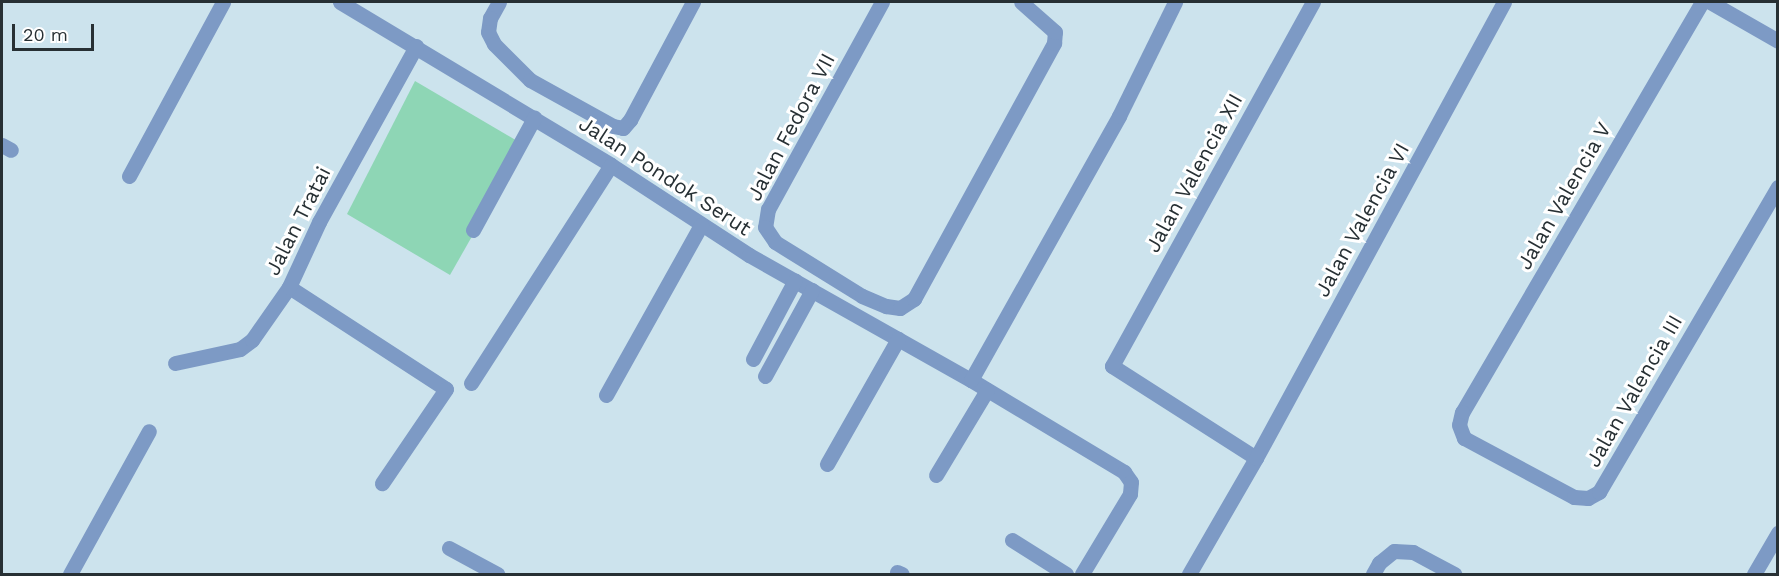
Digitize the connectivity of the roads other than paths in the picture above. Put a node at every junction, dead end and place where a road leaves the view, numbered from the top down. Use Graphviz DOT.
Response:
graph roads {
  1 [pos="223,2"];
  2 [pos="340,2"];
  3 [pos="498,2"];
  4 [pos="693,2"];
  5 [pos="882,2"];
  6 [pos="1021,2"];
  7 [pos="1175,2"];
  8 [pos="1313,2"];
  9 [pos="1504,2"];
  10 [pos="1702,2"];
  11 [pos="1710,2"];
  12 [pos="1778,41"];
  13 [pos="416,46"];
  14 [pos="534,118"];
  15 [pos="612,165"];
  16 [pos="129,176"];
  17 [pos="1778,187"];
  18 [pos="701,225"];
  19 [pos="473,230"];
  20 [pos="795,280"];
  21 [pos="289,287"];
  22 [pos="812,290"];
  23 [pos="898,339"];
  24 [pos="753,359"];
  25 [pos="176,363"];
  26 [pos="765,376"];
  27 [pos="971,380"];
  28 [pos="471,383"];
  29 [pos="987,390"];
  30 [pos="606,395"];
  31 [pos="1462,412"];
  32 [pos="149,431"];
  33 [pos="1256,458"];
  34 [pos="827,464"];
  35 [pos="936,475"];
  36 [pos="382,483"];
  37 [pos="1778,533"];
  38 [pos="1012,540"];
  39 [pos="449,548"];
  40 [pos="70,574"];
  41 [pos="497,574"];
  42 [pos="1066,574"];
  43 [pos="1082,574"];
  44 [pos="1189,574"];
  45 [pos="1372,574"];
  46 [pos="1454,574"];
  47 [pos="1754,574"];
  1 -- 16 [label="street"];
  2 -- 13 [label="street, Jalan Pondok Serut"];
  3 -- 4 [label="street"];
  5 -- 6 [label="street, Jalan Fedora VII"];
  7 -- 27 [label="street"];
  8 -- 33 [label="street, Jalan Valencia XII"];
  9 -- 33 [label="street, Jalan Valencia VI"];
  10 -- 31 [label="street, Jalan Valencia V"];
  11 -- 12 [label="street"];
  13 -- 14 [label="street, Jalan Pondok Serut"];
  13 -- 21 [label="street, Jalan Tratai"];
  14 -- 15 [label="street, Jalan Pondok Serut"];
  14 -- 19 [label="street"];
  15 -- 18 [label="street, Jalan Pondok Serut"];
  15 -- 28 [label="street"];
  17 -- 31 [label="street, Jalan Valencia III"];
  18 -- 20 [label="street, Jalan Pondok Serut"];
  18 -- 30 [label="street"];
  20 -- 22 [label="street, Jalan Pondok Serut"];
  20 -- 24 [label="street"];
  21 -- 25 [label="street, Jalan Tratai"];
  21 -- 36 [label="street"];
  22 -- 23 [label="street, Jalan Pondok Serut"];
  22 -- 26 [label="street"];
  23 -- 27 [label="street, Jalan Pondok Serut"];
  23 -- 34 [label="street"];
  27 -- 29 [label="street, Jalan Pondok Serut"];
  29 -- 35 [label="street"];
  29 -- 43 [label="street, Jalan Pondok Serut"];
  32 -- 40 [label="street"];
  33 -- 44 [label="street, Jalan Valencia VI"];
  37 -- 47 [label="street"];
  38 -- 42 [label="street"];
  39 -- 41 [label="street"];
  45 -- 46 [label="street"];
}
